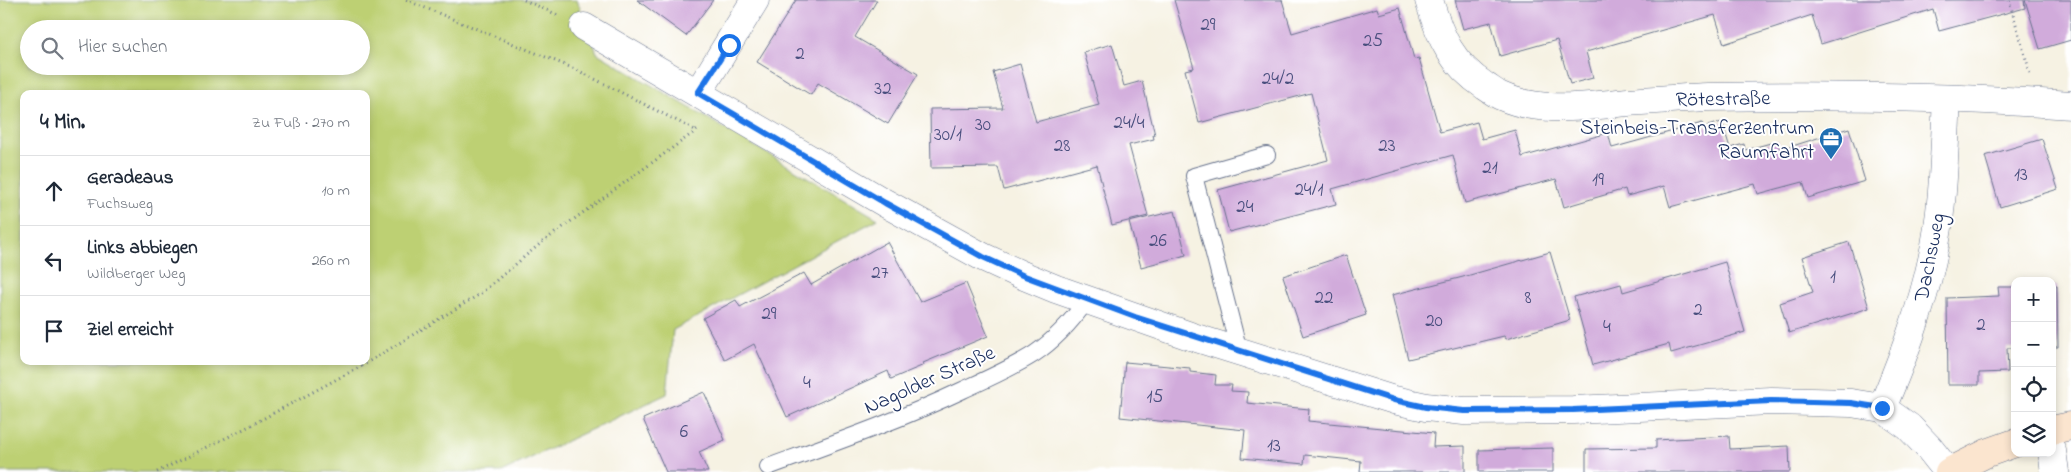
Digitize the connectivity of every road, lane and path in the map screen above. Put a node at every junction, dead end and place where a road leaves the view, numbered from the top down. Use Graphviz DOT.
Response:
graph roads {
  1 [pos="406,0"];
  2 [pos="524,0"];
  3 [pos="755,0"];
  4 [pos="1429,0"];
  5 [pos="2009,0"];
  6 [pos="584,27"];
  7 [pos="709,99"];
  8 [pos="1947,99"];
  9 [pos="2039,103"];
  10 [pos="2071,105"];
  11 [pos="698,131"];
  12 [pos="1267,155"];
  13 [pos="1087,300"];
  14 [pos="1239,351"];
  15 [pos="370,361"];
  16 [pos="363,365"];
  17 [pos="1882,408"];
  18 [pos="2071,426"];
  19 [pos="2056,429"];
  20 [pos="2011,444"];
  21 [pos="2053,457"];
  22 [pos="768,466"];
  23 [pos="157,472"];
  24 [pos="1948,472"];
  25 [pos="2055,472"];
  1 -- 11 [label="path"];
  2 -- 6 [label="path"];
  3 -- 7 [label="street"];
  4 -- 8 [label="street, Rötestraße"];
  5 -- 9 [label="path"];
  6 -- 7 [label="street"];
  7 -- 11 [label="path"];
  7 -- 13 [label="street"];
  8 -- 9 [label="street, Rötestraße"];
  8 -- 17 [label="street, Dachsweg"];
  9 -- 10 [label="street, Rötestraße"];
  11 -- 15 [label="path"];
  12 -- 14 [label="lane"];
  13 -- 14 [label="street"];
  13 -- 22 [label="lane, Nagolder Straße"];
  14 -- 17 [label="street"];
  16 -- 23 [label="path"];
  17 -- 24 [label="street"];
  18 -- 19 [label="street"];
  20 -- 24 [label="street"];
  21 -- 25 [label="street"];
}
